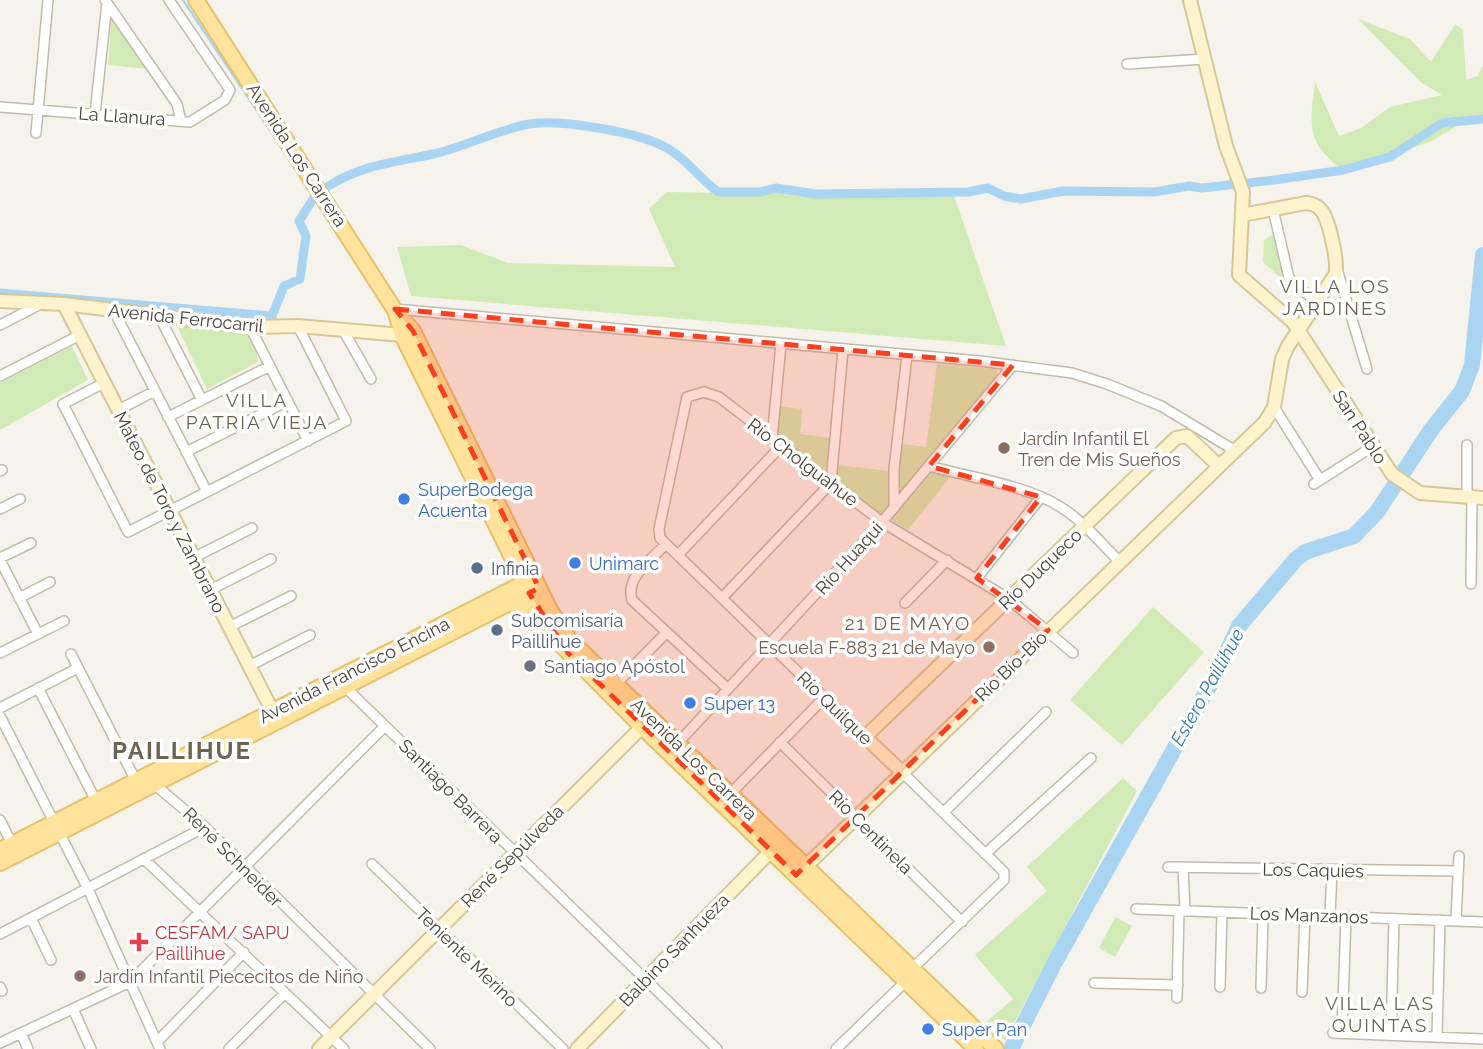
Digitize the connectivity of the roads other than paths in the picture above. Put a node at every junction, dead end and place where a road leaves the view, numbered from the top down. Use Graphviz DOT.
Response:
graph roads {
  1 [pos="48,0"];
  2 [pos="169,0"];
  3 [pos="196,0"];
  4 [pos="1190,0"];
  5 [pos="106,2"];
  6 [pos="1204,58"];
  7 [pos="1127,64"];
  8 [pos="0,107"];
  9 [pos="38,110"];
  10 [pos="95,114"];
  11 [pos="181,121"];
  12 [pos="36,133"];
  13 [pos="1273,209"];
  14 [pos="1242,215"];
  15 [pos="1337,269"];
  16 [pos="0,301"];
  17 [pos="1315,301"];
  18 [pos="41,304"];
  19 [pos="64,304"];
  20 [pos="114,311"];
  21 [pos="395,311"];
  22 [pos="158,314"];
  23 [pos="0,325"];
  24 [pos="298,326"];
  25 [pos="250,327"];
  26 [pos="343,330"];
  27 [pos="1299,332"];
  28 [pos="407,333"];
  29 [pos="80,335"];
  30 [pos="781,344"];
  31 [pos="842,350"];
  32 [pos="907,355"];
  33 [pos="1013,365"];
  34 [pos="270,366"];
  35 [pos="1367,369"];
  36 [pos="0,376"];
  37 [pos="371,379"];
  38 [pos="104,383"];
  39 [pos="155,391"];
  40 [pos="202,400"];
  41 [pos="288,401"];
  42 [pos="1274,407"];
  43 [pos="118,410"];
  44 [pos="169,417"];
  45 [pos="772,439"];
  46 [pos="308,441"];
  47 [pos="1468,444"];
  48 [pos="781,446"];
  49 [pos="1372,447"];
  50 [pos="186,452"];
  51 [pos="1226,457"];
  52 [pos="929,466"];
  53 [pos="831,483"];
  54 [pos="207,492"];
  55 [pos="1041,496"];
  56 [pos="1474,497"];
  57 [pos="20,499"];
  58 [pos="894,508"];
  59 [pos="0,509"];
  60 [pos="170,511"];
  61 [pos="882,522"];
  62 [pos="1084,526"];
  63 [pos="252,528"];
  64 [pos="31,543"];
  65 [pos="666,544"];
  66 [pos="678,555"];
  67 [pos="194,558"];
  68 [pos="0,559"];
  69 [pos="271,559"];
  70 [pos="947,560"];
  71 [pos="1119,561"];
  72 [pos="977,578"];
  73 [pos="50,582"];
  74 [pos="1471,584"];
  75 [pos="532,585"];
  76 [pos="210,590"];
  77 [pos="291,596"];
  78 [pos="19,598"];
  79 [pos="722,598"];
  80 [pos="1009,599"];
  81 [pos="508,603"];
  82 [pos="905,603"];
  83 [pos="64,621"];
  84 [pos="229,628"];
  85 [pos="1048,630"];
  86 [pos="666,633"];
  87 [pos="38,634"];
  88 [pos="310,635"];
  89 [pos="770,645"];
  90 [pos="0,653"];
  91 [pos="568,653"];
  92 [pos="1073,653"];
  93 [pos="71,654"];
  94 [pos="249,666"];
  95 [pos="78,668"];
  96 [pos="341,682"];
  97 [pos="616,684"];
  98 [pos="38,688"];
  99 [pos="728,690"];
  100 [pos="824,698"];
  101 [pos="0,708"];
  102 [pos="1046,712"];
  103 [pos="0,716"];
  104 [pos="275,716"];
  105 [pos="647,723"];
  106 [pos="385,726"];
  107 [pos="864,737"];
  108 [pos="780,742"];
  109 [pos="678,743"];
  110 [pos="1091,758"];
  111 [pos="902,772"];
  112 [pos="136,781"];
  113 [pos="155,784"];
  114 [pos="730,794"];
  115 [pos="96,801"];
  116 [pos="944,812"];
  117 [pos="856,817"];
  118 [pos="0,820"];
  119 [pos="205,827"];
  120 [pos="57,828"];
  121 [pos="6,847"];
  122 [pos="771,851"];
  123 [pos="515,854"];
  124 [pos="985,854"];
  125 [pos="1458,856"];
  126 [pos="145,860"];
  127 [pos="0,863"];
  128 [pos="372,864"];
  129 [pos="242,867"];
  130 [pos="1168,867"];
  131 [pos="1183,867"];
  132 [pos="1332,870"];
  133 [pos="801,871"];
  134 [pos="1458,872"];
  135 [pos="88,889"];
  136 [pos="1136,909"];
  137 [pos="1182,911"];
  138 [pos="199,912"];
  139 [pos="1222,912"];
  140 [pos="1264,914"];
  141 [pos="1305,915"];
  142 [pos="1331,916"];
  143 [pos="1346,917"];
  144 [pos="31,918"];
  145 [pos="1394,919"];
  146 [pos="1440,920"];
  147 [pos="1456,921"];
  148 [pos="962,922"];
  149 [pos="1483,922"];
  150 [pos="438,930"];
  151 [pos="0,934"];
  152 [pos="244,952"];
  153 [pos="51,960"];
  154 [pos="909,975"];
  155 [pos="645,979"];
  156 [pos="130,982"];
  157 [pos="1094,982"];
  158 [pos="1178,985"];
  159 [pos="1220,987"];
  160 [pos="1261,988"];
  161 [pos="1302,992"];
  162 [pos="285,993"];
  163 [pos="373,995"];
  164 [pos="1177,998"];
  165 [pos="73,1009"];
  166 [pos="20,1033"];
  167 [pos="1391,1035"];
  168 [pos="331,1037"];
  169 [pos="1437,1037"];
  170 [pos="1483,1039"];
  171 [pos="0,1043"];
  172 [pos="159,1046"];
  173 [pos="994,1047"];
  174 [pos="28,1049"];
  175 [pos="92,1049"];
  176 [pos="229,1049"];
  177 [pos="318,1049"];
  178 [pos="344,1049"];
  179 [pos="430,1049"];
  180 [pos="563,1049"];
  181 [pos="577,1049"];
  182 [pos="717,1049"];
  183 [pos="836,1049"];
  184 [pos="976,1049"];
  1 -- 9 [label="street"];
  2 -- 11 [label="street, La Llanura"];
  3 -- 21 [label="main road, Avenida Los Carrera"];
  4 -- 6 [label="street"];
  5 -- 10 [label="street"];
  5 -- 11 [label="street"];
  6 -- 7 [label="street"];
  6 -- 14 [label="street, San Pablo"];
  8 -- 9 [label="street, La Llanura"];
  9 -- 10 [label="street, La Llanura"];
  9 -- 12 [label="street"];
  10 -- 11 [label="street, La Llanura"];
  13 -- 14 [label="street"];
  13 -- 15 [label="street"];
  13 -- 17 [label="street"];
  14 -- 27 [label="street, San Pablo"];
  15 -- 17 [label="street"];
  15 -- 35 [label="street"];
  16 -- 18 [label="street, Avenida Ferrocarril"];
  17 -- 27 [label="street"];
  18 -- 19 [label="street, Avenida Ferrocarril"];
  18 -- 23 [label="street"];
  19 -- 20 [label="street, Avenida Ferrocarril"];
  19 -- 29 [label="street, Mateo de Toro y Zambrano"];
  20 -- 22 [label="street, Avenida Ferrocarril"];
  20 -- 39 [label="street"];
  21 -- 28 [label="main road, Avenida Los Carrera"];
  21 -- 30 [label="street"];
  22 -- 25 [label="street, Avenida Ferrocarril"];
  22 -- 40 [label="street"];
  24 -- 25 [label="street, Avenida Ferrocarril"];
  24 -- 26 [label="street, Avenida Ferrocarril"];
  24 -- 46 [label="street"];
  25 -- 34 [label="street"];
  26 -- 28 [label="street, Avenida Ferrocarril"];
  26 -- 37 [label="street"];
  27 -- 42 [label="street"];
  27 -- 49 [label="street, San Pablo"];
  28 -- 75 [label="main road, Avenida Los Carrera"];
  29 -- 36 [label="street"];
  29 -- 38 [label="street, Mateo de Toro y Zambrano"];
  30 -- 31 [label="street"];
  30 -- 45 [label="street"];
  31 -- 32 [label="street"];
  31 -- 53 [label="street"];
  32 -- 33 [label="street"];
  32 -- 58 [label="street"];
  33 -- 51 [label="street"];
  33 -- 52 [label="street, Río Huaqui"];
  34 -- 40 [label="street"];
  34 -- 41 [label="street"];
  38 -- 43 [label="street, Mateo de Toro y Zambrano"];
  38 -- 60 [label="street"];
  39 -- 43 [label="street"];
  39 -- 44 [label="street"];
  40 -- 44 [label="street"];
  41 -- 46 [label="street"];
  41 -- 50 [label="street"];
  42 -- 49 [label="street"];
  42 -- 51 [label="street, Río Bío-Bío"];
  43 -- 60 [label="street, Mateo de Toro y Zambrano"];
  44 -- 50 [label="street"];
  45 -- 48 [label="street, Río Cholguahue"];
  45 -- 65 [label="street, Río Cholguahue"];
  46 -- 54 [label="street"];
  47 -- 56 [label="street"];
  48 -- 53 [label="street, Río Cholguahue"];
  48 -- 66 [label="street"];
  49 -- 56 [label="street, San Pablo"];
  50 -- 54 [label="street"];
  51 -- 62 [label="street, Río Duqueco"];
  51 -- 71 [label="street, Río Bío-Bío"];
  52 -- 55 [label="street"];
  52 -- 58 [label="street, Río Huaqui"];
  53 -- 61 [label="street, Río Cholguahue"];
  53 -- 79 [label="street"];
  54 -- 60 [label="street"];
  55 -- 62 [label="street"];
  55 -- 72 [label="street"];
  56 -- 74 [label="street"];
  57 -- 59 [label="street"];
  58 -- 61 [label="street, Río Huaqui"];
  60 -- 67 [label="street, Mateo de Toro y Zambrano"];
  61 -- 70 [label="street, Río Cholguahue"];
  61 -- 89 [label="street, Río Huaqui"];
  62 -- 71 [label="street"];
  62 -- 80 [label="street, Río Duqueco"];
  63 -- 67 [label="street"];
  64 -- 68 [label="street"];
  65 -- 66 [label="street, Río Quilque"];
  65 -- 86 [label="street"];
  66 -- 79 [label="street, Río Quilque"];
  67 -- 76 [label="street, Mateo de Toro y Zambrano"];
  68 -- 78 [label="street"];
  69 -- 76 [label="street"];
  70 -- 72 [label="street, Río Cholguahue"];
  70 -- 82 [label="street"];
  71 -- 85 [label="street, Río Bío-Bío"];
  72 -- 80 [label="street, Río Cholguahue"];
  73 -- 78 [label="street"];
  75 -- 81 [label="main road, Avenida Francisco Encina"];
  75 -- 91 [label="main road, Avenida Los Carrera"];
  75 -- 96 [label="main road, Avenida Francisco Encina"];
  75 -- 97 [label="main road, Avenida Los Carrera"];
  76 -- 84 [label="street, Mateo de Toro y Zambrano"];
  77 -- 84 [label="street"];
  78 -- 87 [label="street"];
  79 -- 89 [label="street, Río Quilque"];
  80 -- 85 [label="street, Río Cholguahue"];
  80 -- 107 [label="street, Río Duqueco"];
  81 -- 91 [label="main road"];
  81 -- 96 [label="main road, Avenida Francisco Encina"];
  83 -- 87 [label="street"];
  84 -- 94 [label="street, Mateo de Toro y Zambrano"];
  85 -- 92 [label="street, Río Cholguahue"];
  85 -- 111 [label="street, Río Bío-Bío"];
  86 -- 97 [label="street"];
  86 -- 99 [label="street"];
  87 -- 90 [label="street"];
  88 -- 94 [label="street"];
  89 -- 99 [label="street, Río Huaqui"];
  89 -- 100 [label="street, Río Quilque"];
  91 -- 105 [label="main road, Avenida Los Carrera"];
  93 -- 95 [label="street"];
  94 -- 104 [label="street, Mateo de Toro y Zambrano"];
  95 -- 98 [label="street"];
  95 -- 112 [label="street"];
  96 -- 104 [label="main road, Avenida Francisco Encina"];
  96 -- 106 [label="street, Santiago Barrera"];
  97 -- 105 [label="main road, Avenida Los Carrera"];
  98 -- 101 [label="street"];
  98 -- 115 [label="street"];
  99 -- 109 [label="street, Río Huaqui"];
  100 -- 107 [label="street, Río Quilque"];
  100 -- 108 [label="street"];
  102 -- 116 [label="street"];
  103 -- 120 [label="street"];
  104 -- 112 [label="main road, Avenida Francisco Encina"];
  104 -- 113 [label="main road, Avenida Francisco Encina"];
  105 -- 109 [label="main road, Avenida Los Carrera"];
  105 -- 122 [label="main road, Avenida Los Carrera"];
  105 -- 123 [label="street, René Sepúlveda"];
  106 -- 123 [label="street, Santiago Barrera"];
  106 -- 129 [label="street"];
  107 -- 111 [label="street, Río Quilque"];
  108 -- 114 [label="street"];
  108 -- 117 [label="street, Río Centinela"];
  109 -- 114 [label="main road, Avenida Los Carrera"];
  110 -- 124 [label="street"];
  111 -- 116 [label="street, Río Quilque"];
  111 -- 117 [label="street, Río Bío-Bío"];
  112 -- 113 [label="street"];
  112 -- 115 [label="main road, Avenida Francisco Encina"];
  113 -- 119 [label="street, René Schneider"];
  113 -- 120 [label="main road, Avenida Francisco Encina"];
  114 -- 133 [label="main road, Avenida Los Carrera"];
  115 -- 120 [label="main road, Avenida Francisco Encina"];
  116 -- 124 [label="street, Río Quilque"];
  117 -- 133 [label="street, Río Bío-Bío"];
  117 -- 148 [label="street, Río Centinela"];
  118 -- 121 [label="street"];
  119 -- 126 [label="street"];
  119 -- 129 [label="street, René Schneider"];
  120 -- 121 [label="main road, Avenida Francisco Encina"];
  120 -- 127 [label="main road, Avenida Francisco Encina"];
  120 -- 135 [label="street"];
  122 -- 133 [label="main road, Avenida Los Carrera"];
  122 -- 155 [label="street, Balbino Sanhueza"];
  123 -- 150 [label="street, René Sepúlveda"];
  123 -- 155 [label="street, Santiago Barrera"];
  124 -- 148 [label="street, Río Quilque"];
  125 -- 134 [label="street"];
  126 -- 135 [label="street"];
  126 -- 138 [label="street"];
  128 -- 150 [label="street, Teniente Merino"];
  129 -- 138 [label="street"];
  129 -- 163 [label="street, René Schneider"];
  130 -- 131 [label="street, Los Caquies"];
  131 -- 132 [label="street, Los Caquies"];
  131 -- 137 [label="street"];
  132 -- 134 [label="street, Los Caquies"];
  132 -- 142 [label="street"];
  133 -- 154 [label="main road, Avenida Los Carrera"];
  134 -- 147 [label="street"];
  135 -- 144 [label="street"];
  135 -- 156 [label="street"];
  136 -- 137 [label="street, Los Manzanos"];
  137 -- 139 [label="street, Los Manzanos"];
  137 -- 158 [label="street"];
  138 -- 152 [label="street"];
  138 -- 156 [label="street"];
  139 -- 140 [label="street, Los Manzanos"];
  139 -- 159 [label="street"];
  140 -- 141 [label="street, Los Manzanos"];
  140 -- 160 [label="street"];
  141 -- 142 [label="street, Los Manzanos"];
  141 -- 161 [label="street"];
  142 -- 143 [label="street, Los Manzanos"];
  143 -- 145 [label="street, Los Manzanos"];
  143 -- 167 [label="street"];
  144 -- 151 [label="street"];
  144 -- 153 [label="street"];
  145 -- 146 [label="street, Los Manzanos"];
  145 -- 167 [label="street"];
  146 -- 147 [label="street, Los Manzanos"];
  146 -- 169 [label="street"];
  147 -- 149 [label="street, Los Manzanos"];
  148 -- 154 [label="street"];
  150 -- 163 [label="street, René Sepúlveda"];
  150 -- 180 [label="street, Teniente Merino"];
  152 -- 162 [label="street"];
  152 -- 172 [label="street"];
  154 -- 173 [label="main road, Avenida Los Carrera"];
  154 -- 183 [label="street"];
  154 -- 184 [label="main road, Avenida Los Carrera"];
  155 -- 181 [label="street, Balbino Sanhueza"];
  155 -- 182 [label="street, Santiago Barrera"];
  156 -- 165 [label="street"];
  156 -- 172 [label="street"];
  157 -- 158 [label="street"];
  158 -- 164 [label="street"];
  162 -- 168 [label="street"];
  162 -- 176 [label="street"];
  163 -- 168 [label="street, René Sepúlveda"];
  163 -- 179 [label="street, René Schneider"];
  165 -- 166 [label="street"];
  165 -- 175 [label="street"];
  166 -- 171 [label="street"];
  166 -- 174 [label="street"];
  167 -- 169 [label="street"];
  168 -- 177 [label="street, René Sepúlveda"];
  168 -- 178 [label="street"];
  169 -- 170 [label="street"];
}
